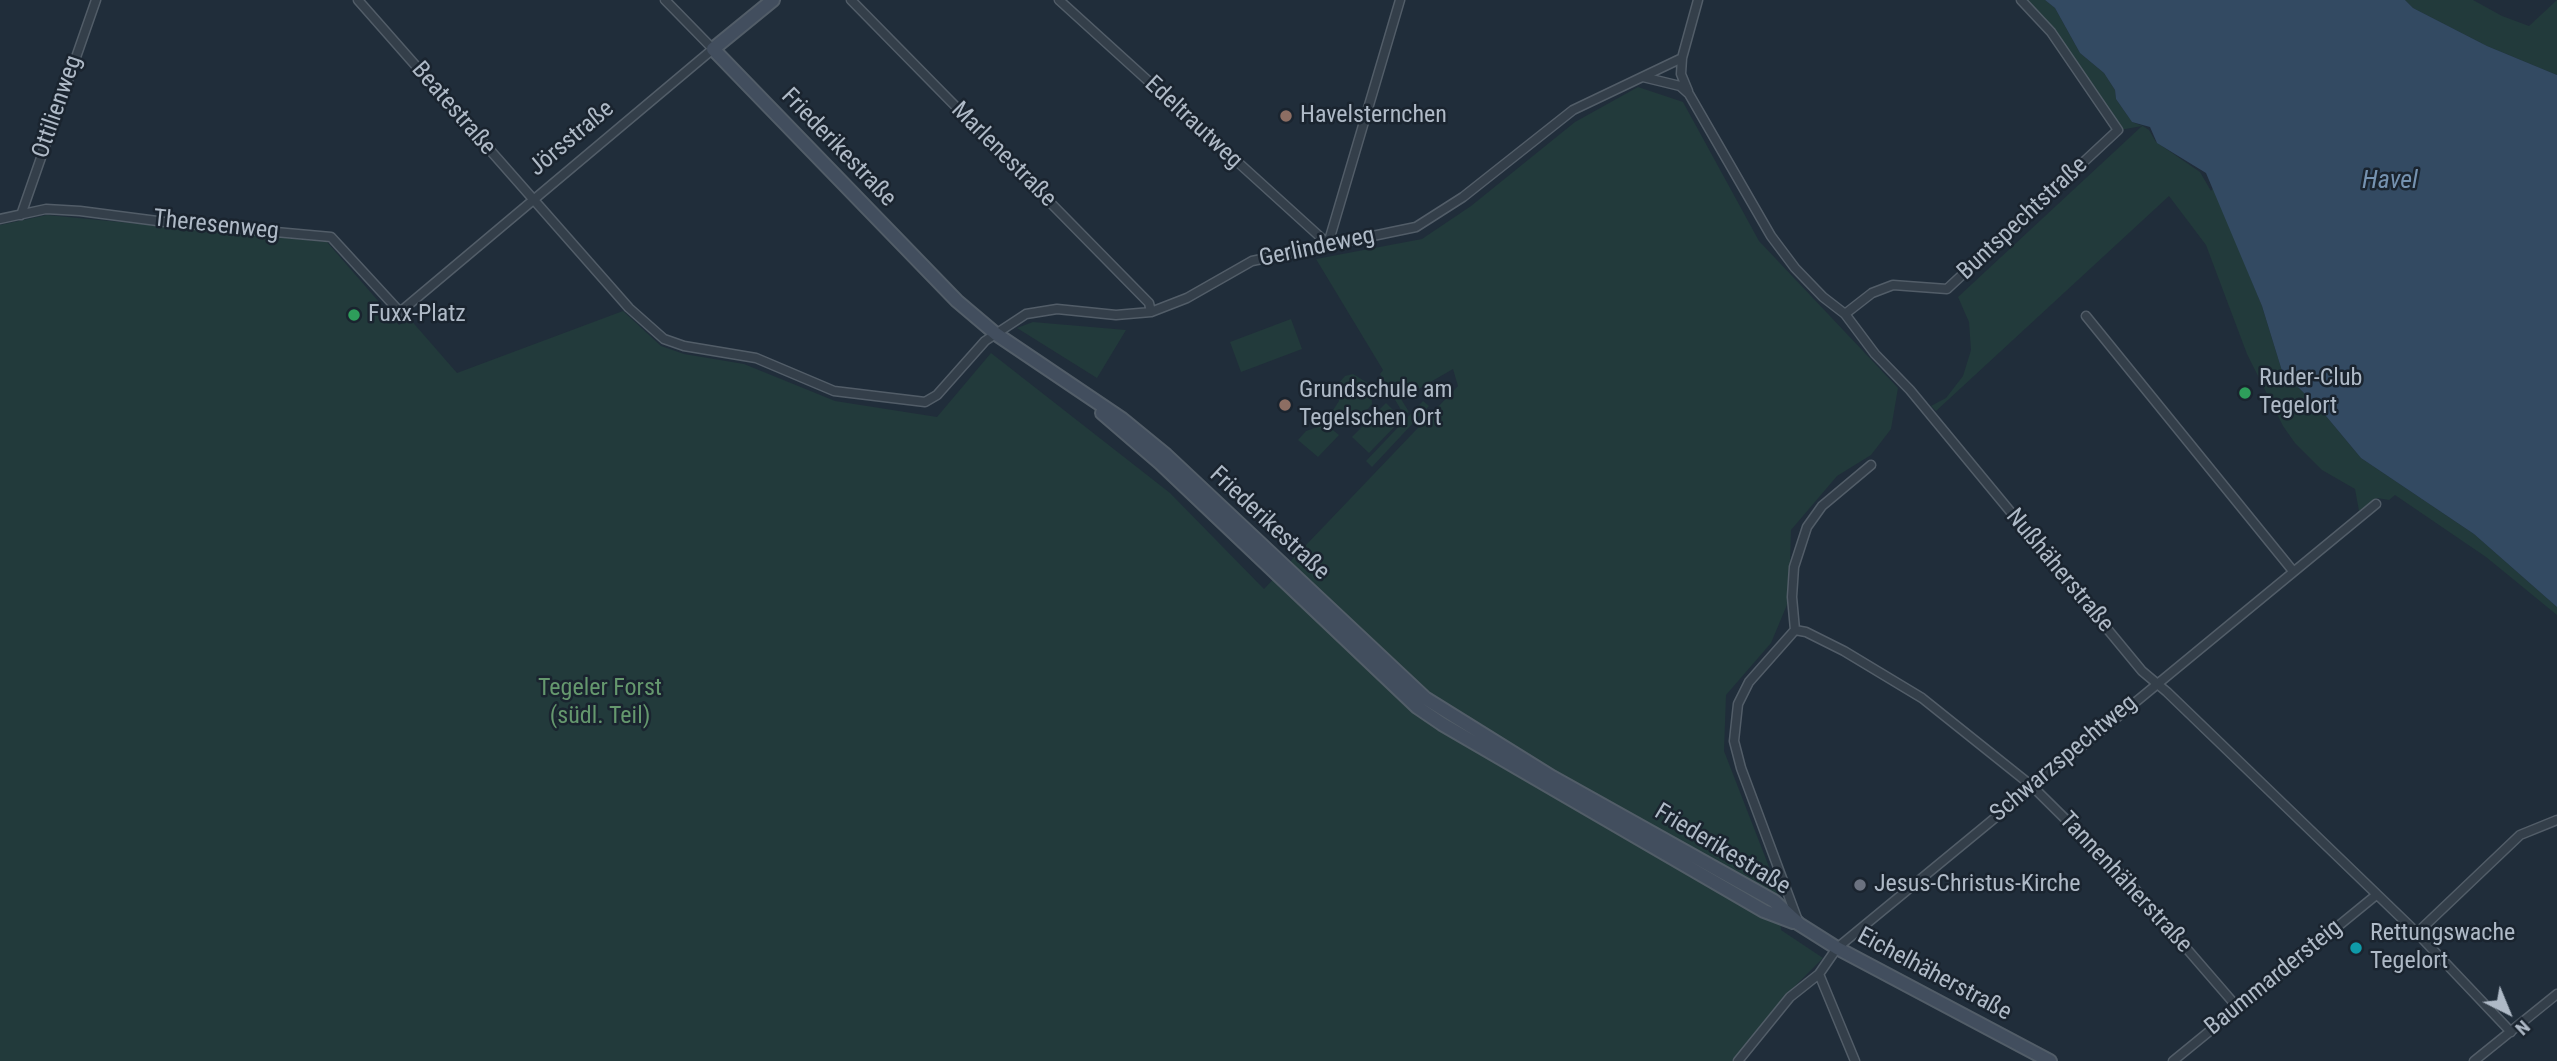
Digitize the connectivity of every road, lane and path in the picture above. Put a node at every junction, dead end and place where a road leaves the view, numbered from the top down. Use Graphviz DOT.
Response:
graph roads {
  1 [pos="96,0"];
  2 [pos="358,0"];
  3 [pos="665,0"];
  4 [pos="773,0"];
  5 [pos="851,0"];
  6 [pos="1059,0"];
  7 [pos="1400,0"];
  8 [pos="1698,0"];
  9 [pos="2021,0"];
  10 [pos="713,49"];
  11 [pos="1682,58"];
  12 [pos="1643,77"];
  13 [pos="1689,94"];
  14 [pos="532,200"];
  15 [pos="20,215"];
  16 [pos="0,219"];
  17 [pos="1328,244"];
  18 [pos="400,312"];
  19 [pos="1150,312"];
  20 [pos="1845,314"];
  21 [pos="2086,316"];
  22 [pos="996,334"];
  23 [pos="664,339"];
  24 [pos="1871,465"];
  25 [pos="2376,504"];
  26 [pos="2293,571"];
  27 [pos="1795,630"];
  28 [pos="2156,683"];
  29 [pos="2032,786"];
  30 [pos="2557,820"];
  31 [pos="2375,896"];
  32 [pos="1799,924"];
  33 [pos="2417,933"];
  34 [pos="1837,948"];
  35 [pos="1819,974"];
  36 [pos="2557,994"];
  37 [pos="2238,1008"];
  38 [pos="2511,1032"];
  39 [pos="1738,1061"];
  40 [pos="1855,1061"];
  41 [pos="2050,1061"];
  42 [pos="2173,1061"];
  43 [pos="2474,1061"];
  1 -- 15 [label="street, Ottilienweg"];
  2 -- 14 [label="street, Beatestraße"];
  3 -- 10 [label="street, Friederikestraße"];
  4 -- 10 [label="street, Jörsstraße"];
  5 -- 19 [label="street, Marlenestraße"];
  6 -- 17 [label="street, Edeltrautweg"];
  7 -- 17 [label="street"];
  8 -- 11 [label="street"];
  9 -- 20 [label="street, Buntspechtstraße"];
  10 -- 14 [label="street, Jörsstraße"];
  10 -- 22 [label="street, Friederikestraße"];
  11 -- 12 [label="street, Gerlindeweg"];
  11 -- 13 [label="street, Nußhäherstraße"];
  12 -- 13 [label="street"];
  12 -- 17 [label="street, Gerlindeweg"];
  13 -- 20 [label="street, Nußhäherstraße"];
  14 -- 18 [label="street, Jörsstraße"];
  14 -- 23 [label="street, Beatestraße"];
  15 -- 16 [label="street, Theresenweg"];
  15 -- 18 [label="street, Theresenweg"];
  17 -- 19 [label="street, Gerlindeweg"];
  19 -- 22 [label="street, Gerlindeweg"];
  20 -- 28 [label="street, Nußhäherstraße"];
  21 -- 26 [label="street"];
  22 -- 23 [label="street, Gerlindeweg"];
  22 -- 32 [label="street, Friederikestraße"];
  24 -- 27 [label="street"];
  25 -- 26 [label="street, Schwarzspechtweg"];
  26 -- 28 [label="street, Schwarzspechtweg"];
  27 -- 29 [label="street, Tannenhäherstraße"];
  27 -- 32 [label="street"];
  28 -- 29 [label="street, Schwarzspechtweg"];
  28 -- 31 [label="street, Nußhäherstraße"];
  29 -- 34 [label="street, Schwarzspechtweg"];
  29 -- 37 [label="street, Tannenhäherstraße"];
  30 -- 33 [label="street"];
  31 -- 33 [label="street, Nußhäherstraße"];
  31 -- 37 [label="street, Baummardersteig"];
  32 -- 34 [label="street, Eichelhäherstraße"];
  33 -- 38 [label="street, Nußhäherstraße"];
  34 -- 35 [label="street, Schwarzspechtweg"];
  34 -- 41 [label="street, Eichelhäherstraße"];
  35 -- 39 [label="street, Schwarzspechtweg"];
  35 -- 40 [label="street"];
  36 -- 38 [label="street"];
  37 -- 42 [label="street, Baummardersteig"];
  38 -- 43 [label="street"];
}
